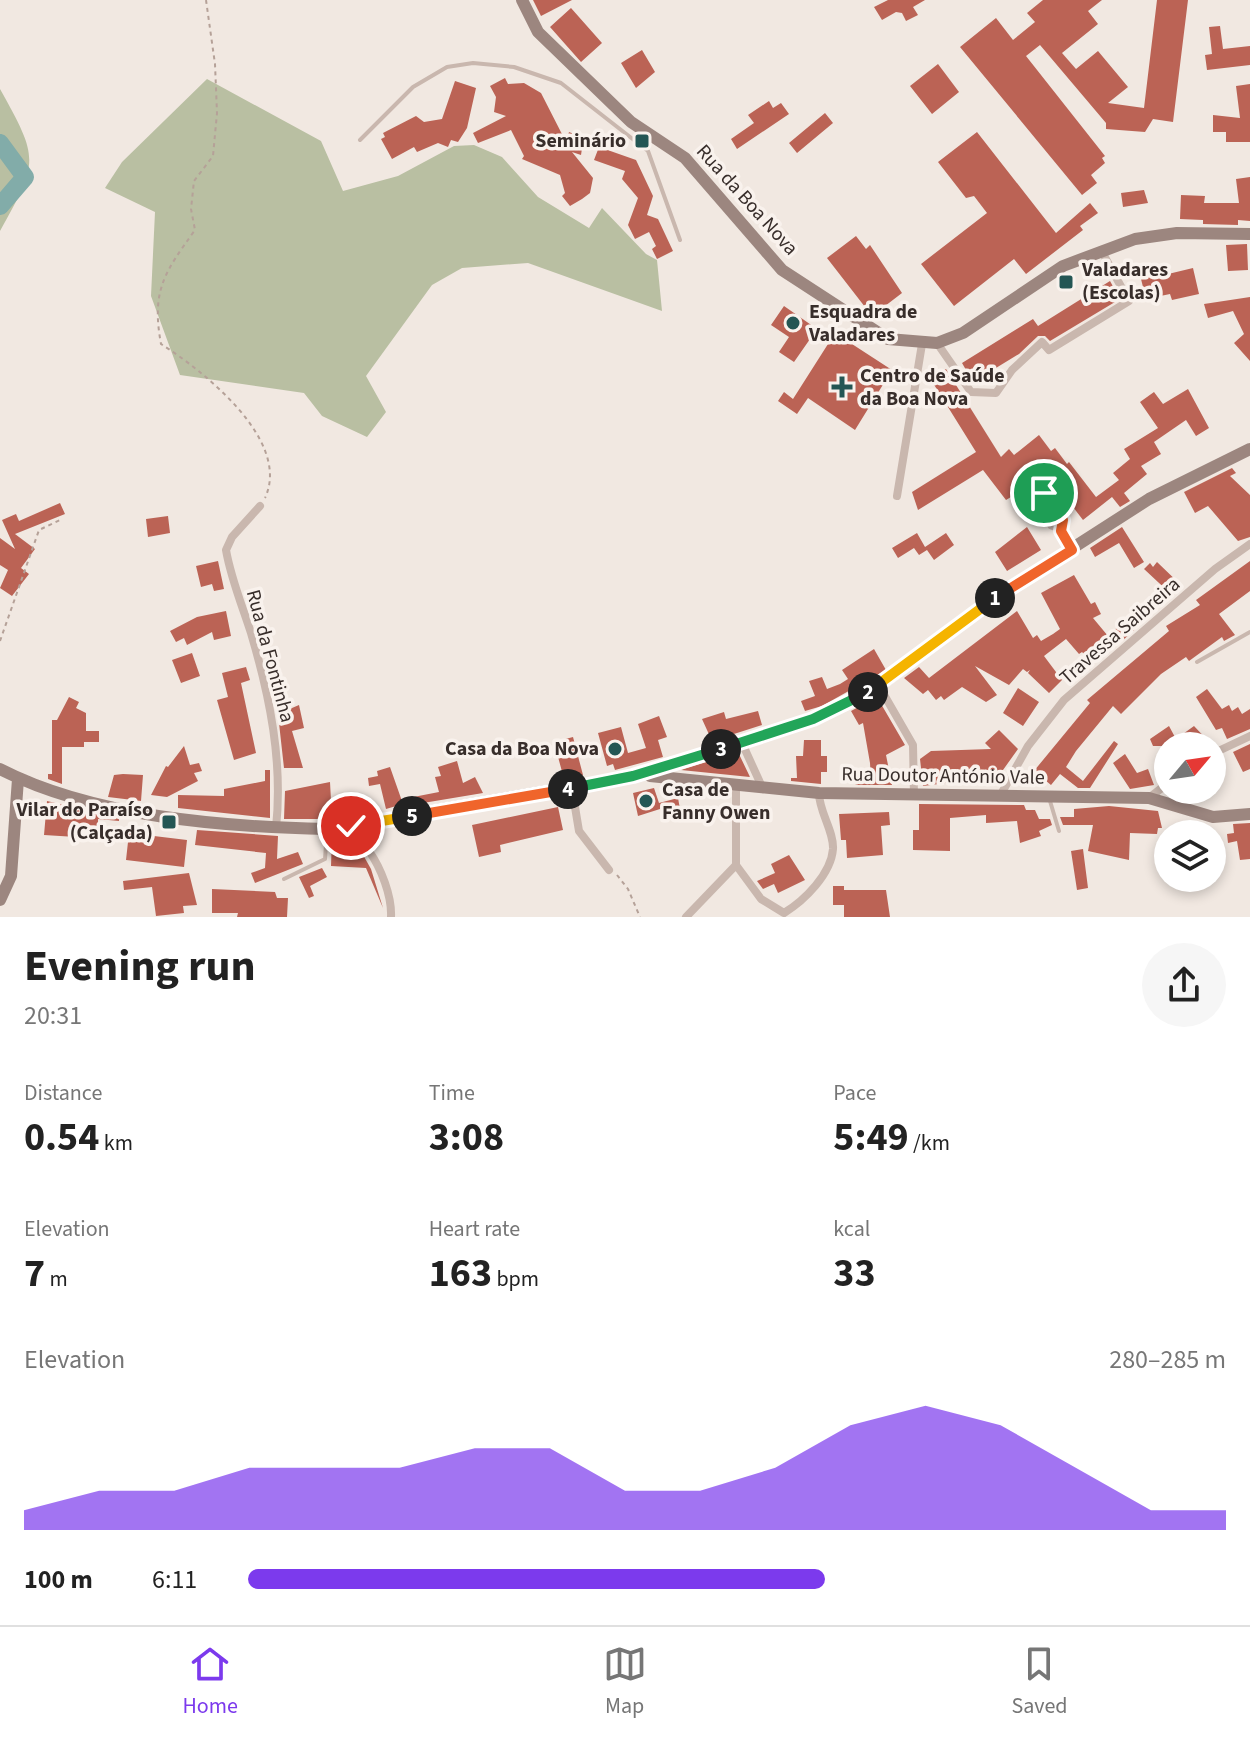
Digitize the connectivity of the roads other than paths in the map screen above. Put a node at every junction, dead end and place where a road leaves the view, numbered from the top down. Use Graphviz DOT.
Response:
graph roads {
  1 [pos="522,0"];
  2 [pos="360,140"];
  3 [pos="652,146"];
  4 [pos="1250,234"];
  5 [pos="680,240"];
  6 [pos="1100,249"];
  7 [pos="937,343"];
  8 [pos="922,344"];
  9 [pos="1250,449"];
  10 [pos="897,496"];
  11 [pos="260,506"];
  12 [pos="1061,531"];
  13 [pos="1250,544"];
  14 [pos="1072,550"];
  15 [pos="1250,632"];
  16 [pos="1197,662"];
  17 [pos="879,686"];
  18 [pos="1250,736"];
  19 [pos="742,743"];
  20 [pos="1226,747"];
  21 [pos="0,769"];
  22 [pos="633,776"];
  23 [pos="18,779"];
  24 [pos="736,787"];
  25 [pos="572,789"];
  26 [pos="763,789"];
  27 [pos="819,793"];
  28 [pos="1154,794"];
  29 [pos="1000,796"];
  30 [pos="914,797"];
  31 [pos="1049,798"];
  32 [pos="1149,798"];
  33 [pos="1250,814"];
  34 [pos="351,826"];
  35 [pos="276,828"];
  36 [pos="327,829"];
  37 [pos="1059,831"];
  38 [pos="736,865"];
  39 [pos="609,870"];
  40 [pos="284,879"];
  41 [pos="0,900"];
  42 [pos="391,917"];
  43 [pos="686,917"];
  1 -- 3 [label="street, Rua da Boa Nova"];
  2 -- 3 [label="lane"];
  3 -- 5 [label="lane"];
  3 -- 8 [label="street, Rua da Boa Nova"];
  4 -- 6 [label="street, Rua da Boa Nova"];
  6 -- 7 [label="street, Rua da Boa Nova"];
  6 -- 7 [label="street"];
  7 -- 8 [label="street, Rua da Boa Nova"];
  8 -- 10 [label="street"];
  9 -- 14 [label="street"];
  11 -- 35 [label="street, Rua da Fontinha"];
  12 -- 12 [label="lane"];
  12 -- 14 [label="lane"];
  13 -- 29 [label="street, Travessa Saibreira"];
  14 -- 17 [label="street"];
  15 -- 16 [label="lane"];
  17 -- 19 [label="street"];
  17 -- 30 [label="street"];
  18 -- 20 [label="street"];
  19 -- 22 [label="street"];
  19 -- 26 [label="street"];
  21 -- 23 [label="street"];
  22 -- 24 [label="street, Rua Doutor António Vale"];
  22 -- 25 [label="street"];
  23 -- 35 [label="street"];
  23 -- 41 [label="street"];
  24 -- 26 [label="street, Rua Doutor António Vale"];
  24 -- 38 [label="street"];
  25 -- 34 [label="street"];
  25 -- 39 [label="street"];
  26 -- 27 [label="street, Rua Doutor António Vale"];
  27 -- 30 [label="street, Rua Doutor António Vale"];
  27 -- 38 [label="street"];
  28 -- 32 [label="street"];
  29 -- 30 [label="street, Rua Doutor António Vale"];
  29 -- 31 [label="street, Rua Doutor António Vale"];
  31 -- 32 [label="street, Rua Doutor António Vale"];
  31 -- 37 [label="lane"];
  32 -- 33 [label="street, Rua Doutor António Vale"];
  34 -- 36 [label="street"];
  34 -- 42 [label="street"];
  35 -- 36 [label="street"];
  36 -- 40 [label="lane"];
  38 -- 43 [label="street"];
}
